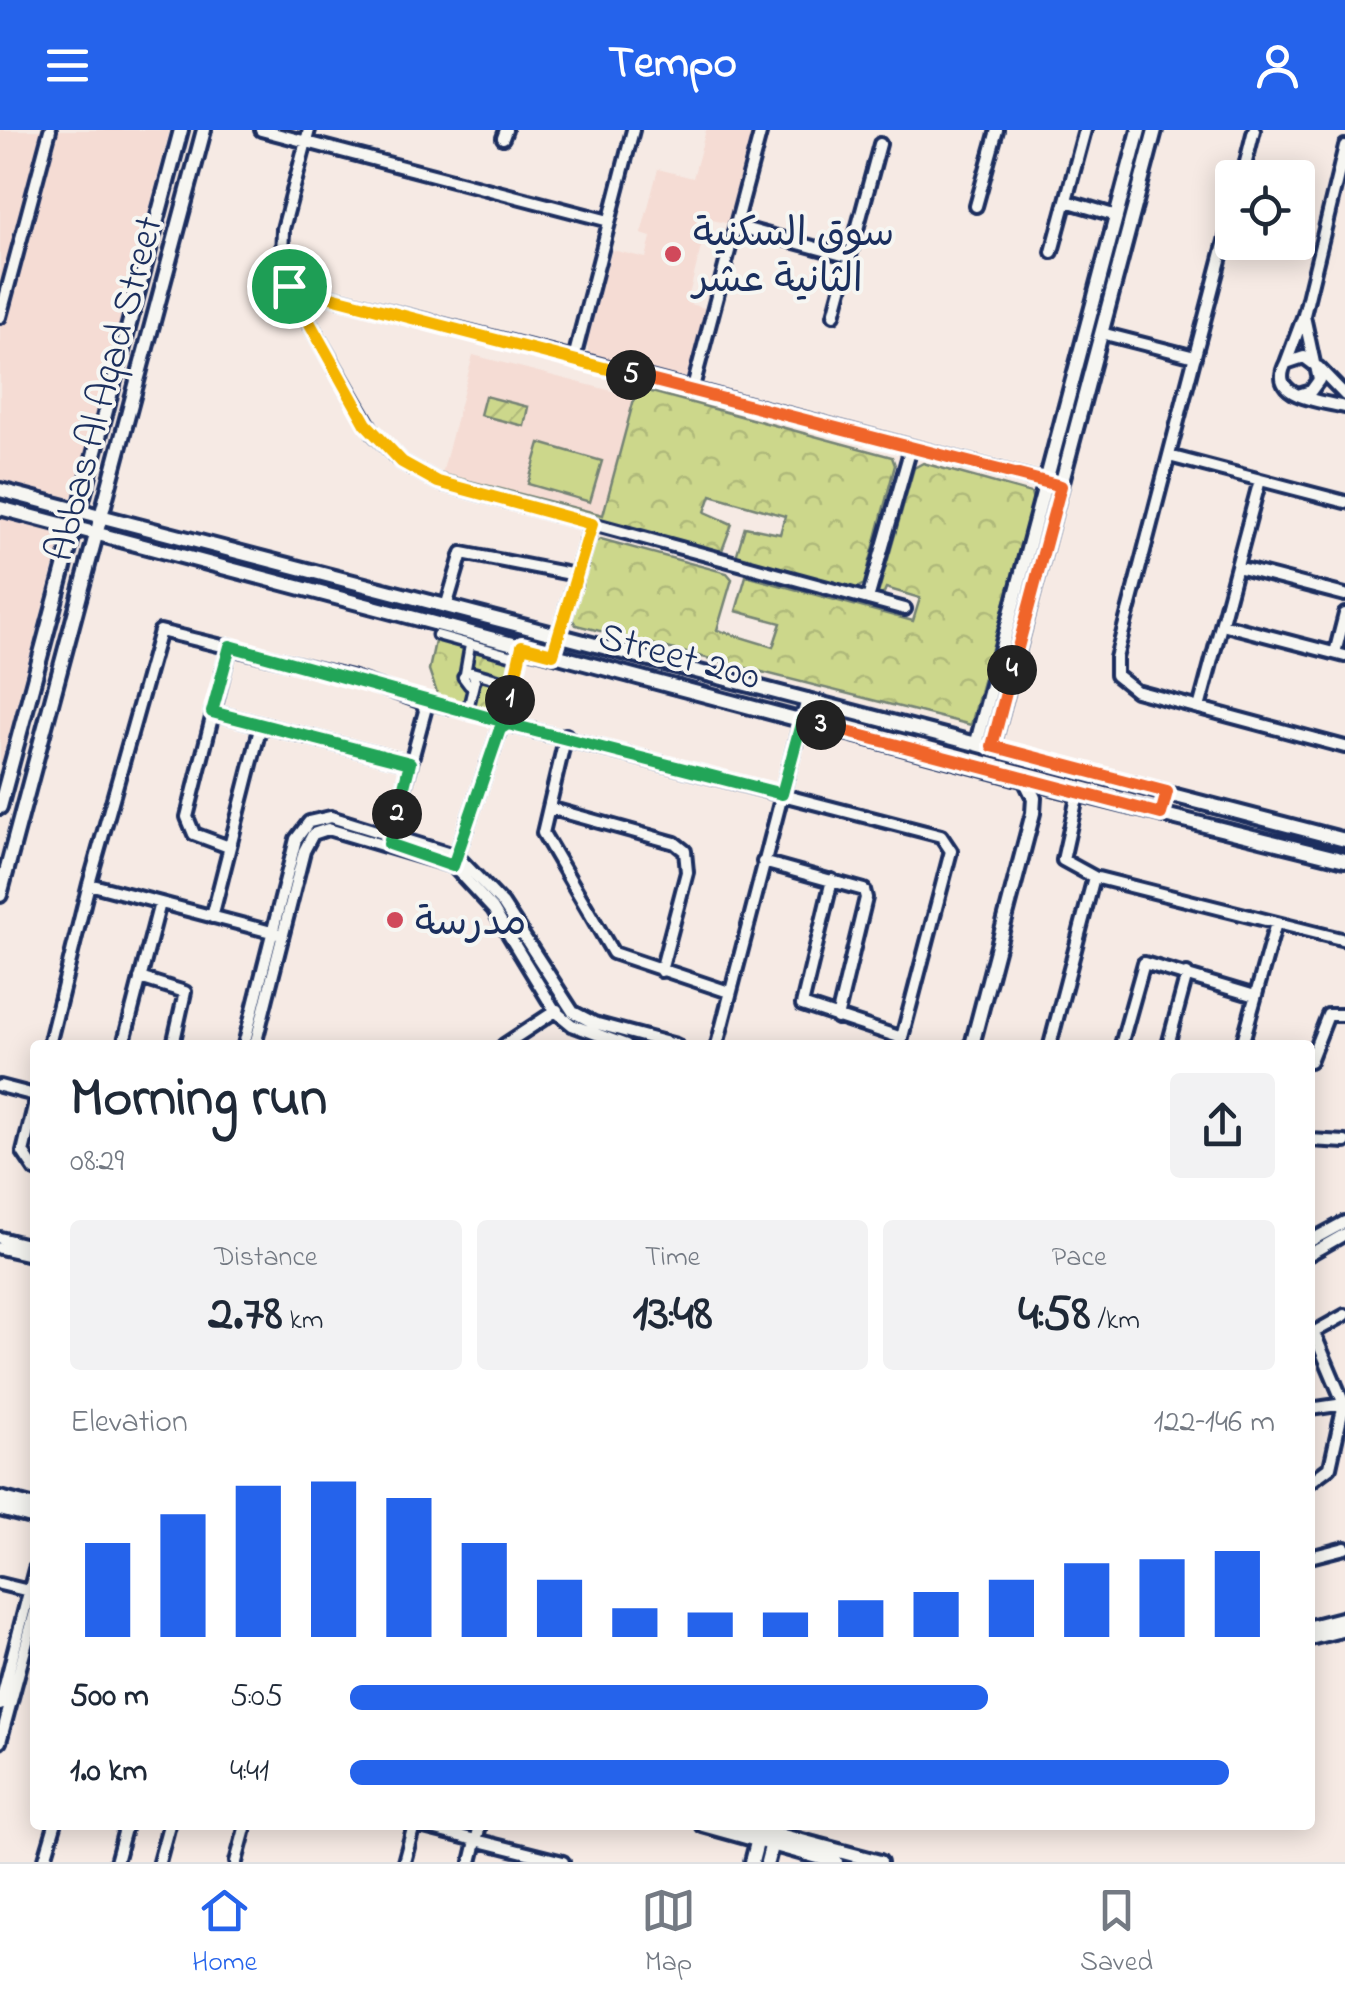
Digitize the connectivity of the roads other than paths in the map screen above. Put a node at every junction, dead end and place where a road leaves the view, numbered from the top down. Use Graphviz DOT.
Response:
graph roads {
  1 [pos="50,130"];
  2 [pos="180,130"];
  3 [pos="204,130"];
  4 [pos="261,130"];
  5 [pos="633,130"];
  6 [pos="762,130"];
  7 [pos="997,130"];
  8 [pos="1085,130"];
  9 [pos="1139,130"];
  10 [pos="1155,130"];
  11 [pos="1254,130"];
  12 [pos="308,136"];
  13 [pos="880,144"];
  14 [pos="1345,146"];
  15 [pos="1246,160"];
  16 [pos="1342,179"];
  17 [pos="1066,201"];
  18 [pos="976,206"];
  19 [pos="1117,216"];
  20 [pos="609,221"];
  21 [pos="736,226"];
  22 [pos="1052,252"];
  23 [pos="850,257"];
  24 [pos="1220,260"];
  25 [pos="289,286"];
  26 [pos="834,315"];
  27 [pos="1304,315"];
  28 [pos="0,317"];
  29 [pos="1102,333"];
  30 [pos="574,358"];
  31 [pos="1195,358"];
  32 [pos="1286,363"];
  33 [pos="1316,365"];
  34 [pos="692,391"];
  35 [pos="1298,395"];
  36 [pos="1345,396"];
  37 [pos="1345,407"];
  38 [pos="911,448"];
  39 [pos="96,452"];
  40 [pos="117,456"];
  41 [pos="1169,456"];
  42 [pos="1260,480"];
  43 [pos="1046,482"];
  44 [pos="1061,486"];
  45 [pos="0,490"];
  46 [pos="1345,502"];
  47 [pos="0,508"];
  48 [pos="82,512"];
  49 [pos="102,517"];
  50 [pos="592,524"];
  51 [pos="77,528"];
  52 [pos="97,534"];
  53 [pos="1237,567"];
  54 [pos="576,576"];
  55 [pos="1345,595"];
  56 [pos="868,599"];
  57 [pos="446,607"];
  58 [pos="905,609"];
  59 [pos="1345,614"];
  60 [pos="1222,624"];
  61 [pos="437,635"];
  62 [pos="558,636"];
  63 [pos="470,644"];
  64 [pos="230,646"];
  65 [pos="521,652"];
  66 [pos="553,654"];
  67 [pos="1340,655"];
  68 [pos="471,676"];
  69 [pos="514,684"];
  70 [pos="808,699"];
  71 [pos="422,702"];
  72 [pos="1199,708"];
  73 [pos="986,710"];
  74 [pos="212,712"];
  75 [pos="467,713"];
  76 [pos="1001,713"];
  77 [pos="802,720"];
  78 [pos="504,723"];
  79 [pos="261,724"];
  80 [pos="566,736"];
  81 [pos="978,742"];
  82 [pos="992,746"];
  83 [pos="1345,747"];
  84 [pos="410,763"];
  85 [pos="1025,780"];
  86 [pos="1060,789"];
  87 [pos="1167,792"];
  88 [pos="1078,793"];
  89 [pos="782,794"];
  90 [pos="0,808"];
  91 [pos="549,808"];
  92 [pos="1161,814"];
  93 [pos="390,838"];
  94 [pos="1345,838"];
  95 [pos="229,848"];
  96 [pos="1345,860"];
  97 [pos="455,861"];
  98 [pos="763,862"];
  99 [pos="1094,877"];
  100 [pos="832,880"];
  101 [pos="88,884"];
  102 [pos="0,895"];
  103 [pos="160,903"];
  104 [pos="212,917"];
  105 [pos="1276,924"];
  106 [pos="279,934"];
  107 [pos="1345,940"];
  108 [pos="661,971"];
  109 [pos="1187,974"];
  110 [pos="140,978"];
  111 [pos="729,992"];
  112 [pos="1256,996"];
  113 [pos="560,1007"];
  114 [pos="1345,1015"];
  115 [pos="837,1018"];
  116 [pos="50,1040"];
  117 [pos="124,1040"];
  118 [pos="175,1040"];
  119 [pos="246,1040"];
  120 [pos="255,1040"];
  121 [pos="513,1040"];
  122 [pos="612,1040"];
  123 [pos="657,1040"];
  124 [pos="718,1040"];
  125 [pos="898,1040"];
  126 [pos="901,1040"];
  127 [pos="976,1040"];
  128 [pos="976,1040"];
  129 [pos="1051,1040"];
  130 [pos="1122,1040"];
  131 [pos="1169,1040"];
  132 [pos="1243,1040"];
  133 [pos="1315,1048"];
  134 [pos="0,1086"];
  135 [pos="30,1096"];
  136 [pos="30,1120"];
  137 [pos="1315,1140"];
  138 [pos="1345,1142"];
  139 [pos="30,1162"];
  140 [pos="1342,1233"];
  141 [pos="0,1238"];
  142 [pos="1315,1240"];
  143 [pos="30,1246"];
  144 [pos="0,1248"];
  145 [pos="1315,1251"];
  146 [pos="30,1255"];
  147 [pos="1345,1315"];
  148 [pos="1315,1331"];
  149 [pos="1315,1340"];
  150 [pos="1344,1404"];
  151 [pos="1315,1408"];
  152 [pos="1315,1478"];
  153 [pos="0,1498"];
  154 [pos="30,1507"];
  155 [pos="0,1509"];
  156 [pos="30,1517"];
  157 [pos="1345,1548"];
  158 [pos="1315,1557"];
  159 [pos="0,1584"];
  160 [pos="30,1587"];
  161 [pos="29,1591"];
  162 [pos="1345,1618"];
  163 [pos="1315,1626"];
  164 [pos="1345,1628"];
  165 [pos="30,1630"];
  166 [pos="1315,1637"];
  167 [pos="22,1659"];
  168 [pos="30,1661"];
  169 [pos="11,1682"];
  170 [pos="0,1706"];
  171 [pos="0,1742"];
  172 [pos="53,1830"];
  173 [pos="125,1830"];
  174 [pos="168,1830"];
  175 [pos="245,1830"];
  176 [pos="414,1830"];
  177 [pos="437,1830"];
  178 [pos="479,1830"];
  179 [pos="767,1833"];
  180 [pos="477,1839"];
  181 [pos="44,1862"];
  182 [pos="116,1862"];
  183 [pos="160,1862"];
  184 [pos="236,1862"];
  185 [pos="404,1862"];
  186 [pos="471,1862"];
  187 [pos="564,1862"];
  188 [pos="752,1862"];
  189 [pos="766,1862"];
  190 [pos="836,1862"];
  191 [pos="880,1862"];
  1 -- 28 [label="street"];
  2 -- 39 [label="street, Abbas Al Aqad Street"];
  3 -- 40 [label="street, Abbas Al Aqad Street"];
  4 -- 12 [label="street"];
  5 -- 20 [label="street"];
  6 -- 21 [label="street"];
  7 -- 18 [label="street"];
  8 -- 17 [label="street"];
  9 -- 19 [label="street"];
  10 -- 29 [label="street"];
  11 -- 15 [label="street"];
  12 -- 20 [label="street"];
  12 -- 25 [label="street"];
  13 -- 23 [label="street"];
  14 -- 16 [label="street"];
  16 -- 27 [label="street"];
  17 -- 19 [label="street"];
  17 -- 22 [label="street"];
  19 -- 43 [label="street"];
  20 -- 30 [label="street"];
  21 -- 23 [label="street"];
  21 -- 34 [label="street"];
  23 -- 26 [label="street"];
  24 -- 31 [label="street"];
  25 -- 30 [label="street"];
  25 -- 50 [label="street"];
  27 -- 32 [label="street"];
  27 -- 33 [label="street"];
  29 -- 31 [label="street"];
  29 -- 44 [label="street"];
  30 -- 34 [label="street"];
  31 -- 41 [label="street"];
  32 -- 33 [label="street"];
  32 -- 35 [label="street"];
  33 -- 35 [label="street"];
  33 -- 36 [label="street"];
  34 -- 38 [label="street"];
  35 -- 37 [label="street"];
  38 -- 43 [label="street"];
  38 -- 56 [label="street"];
  39 -- 40 [label="street"];
  39 -- 48 [label="street, Abbas Al Aqad Street"];
  40 -- 49 [label="street, Abbas Al Aqad Street"];
  41 -- 42 [label="street"];
  41 -- 72 [label="street"];
  42 -- 46 [label="street"];
  42 -- 53 [label="street"];
  43 -- 44 [label="street"];
  43 -- 73 [label="street"];
  44 -- 76 [label="street"];
  45 -- 48 [label="street, Street 200"];
  47 -- 51 [label="street, Street 200"];
  48 -- 49 [label="street, Street 200"];
  48 -- 51 [label="street, Abbas Al Aqad Street"];
  49 -- 52 [label="street, Abbas Al Aqad Street"];
  49 -- 57 [label="street, Street 200"];
  50 -- 54 [label="street"];
  50 -- 56 [label="street"];
  51 -- 52 [label="street, Street 200"];
  51 -- 90 [label="street, Abbas Al Aqad Street"];
  52 -- 65 [label="street, Street 200"];
  52 -- 102 [label="street, Abbas Al Aqad Street"];
  53 -- 55 [label="street"];
  53 -- 60 [label="street"];
  54 -- 57 [label="street"];
  54 -- 62 [label="street"];
  56 -- 58 [label="street"];
  57 -- 62 [label="street, Street 200"];
  59 -- 67 [label="street"];
  60 -- 67 [label="street"];
  60 -- 72 [label="street"];
  61 -- 63 [label="street"];
  62 -- 66 [label="street"];
  62 -- 70 [label="street, Street 200"];
  63 -- 65 [label="street"];
  63 -- 68 [label="street"];
  64 -- 71 [label="street"];
  64 -- 74 [label="street"];
  64 -- 101 [label="street"];
  65 -- 66 [label="street, Street 200"];
  65 -- 69 [label="street"];
  66 -- 77 [label="street, Street 200"];
  68 -- 69 [label="street"];
  68 -- 75 [label="street"];
  69 -- 78 [label="street"];
  70 -- 77 [label="street"];
  70 -- 81 [label="street, Street 200"];
  71 -- 75 [label="street"];
  71 -- 84 [label="street"];
  72 -- 83 [label="street"];
  73 -- 76 [label="street"];
  73 -- 81 [label="street"];
  74 -- 79 [label="street"];
  74 -- 95 [label="street"];
  75 -- 78 [label="street"];
  76 -- 82 [label="street"];
  77 -- 85 [label="street, Street 200"];
  77 -- 89 [label="street"];
  78 -- 80 [label="street"];
  78 -- 97 [label="street"];
  79 -- 84 [label="street"];
  79 -- 95 [label="street"];
  80 -- 89 [label="street"];
  80 -- 91 [label="street"];
  81 -- 82 [label="street, Street 200"];
  82 -- 87 [label="street, Street 200"];
  84 -- 93 [label="street"];
  85 -- 86 [label="street, Street 200"];
  85 -- 127 [label="street"];
  86 -- 88 [label="street, Street 200"];
  86 -- 128 [label="street"];
  87 -- 92 [label="street"];
  87 -- 94 [label="street, Street 200"];
  88 -- 92 [label="street, Street 200"];
  88 -- 99 [label="street"];
  89 -- 98 [label="street"];
  89 -- 126 [label="street"];
  91 -- 108 [label="street"];
  91 -- 108 [label="street"];
  92 -- 96 [label="street, Street 200"];
  93 -- 97 [label="street"];
  93 -- 106 [label="street"];
  95 -- 104 [label="street"];
  97 -- 113 [label="street"];
  98 -- 100 [label="street"];
  98 -- 111 [label="street"];
  99 -- 105 [label="street"];
  99 -- 129 [label="street"];
  100 -- 115 [label="street"];
  100 -- 115 [label="street"];
  101 -- 103 [label="street"];
  101 -- 116 [label="street"];
  103 -- 104 [label="street"];
  103 -- 110 [label="street"];
  104 -- 106 [label="street"];
  105 -- 107 [label="street"];
  105 -- 112 [label="street"];
  106 -- 119 [label="street"];
  106 -- 120 [label="street"];
  108 -- 111 [label="street"];
  109 -- 112 [label="street"];
  109 -- 130 [label="street"];
  109 -- 131 [label="street"];
  110 -- 117 [label="street"];
  110 -- 118 [label="street"];
  111 -- 124 [label="street"];
  112 -- 132 [label="street"];
  113 -- 121 [label="street"];
  113 -- 122 [label="street"];
  113 -- 123 [label="street"];
  114 -- 133 [label="street"];
  115 -- 125 [label="street"];
  134 -- 135 [label="street"];
  136 -- 139 [label="street"];
  137 -- 138 [label="street"];
  140 -- 142 [label="street"];
  140 -- 145 [label="street"];
  141 -- 143 [label="street"];
  144 -- 146 [label="street"];
  147 -- 148 [label="street"];
  149 -- 150 [label="street"];
  150 -- 151 [label="street"];
  150 -- 152 [label="street"];
  153 -- 154 [label="street"];
  155 -- 156 [label="street"];
  157 -- 158 [label="street"];
  159 -- 161 [label="street"];
  160 -- 161 [label="street"];
  161 -- 169 [label="street"];
  162 -- 163 [label="street"];
  164 -- 166 [label="street"];
  165 -- 167 [label="street"];
  167 -- 168 [label="street"];
  167 -- 169 [label="street"];
  169 -- 170 [label="street"];
  169 -- 171 [label="street"];
  172 -- 181 [label="street"];
  173 -- 182 [label="street"];
  174 -- 183 [label="street"];
  175 -- 184 [label="street"];
  176 -- 185 [label="street"];
  177 -- 180 [label="street"];
  178 -- 180 [label="street"];
  179 -- 188 [label="street"];
  179 -- 189 [label="street"];
  179 -- 190 [label="street"];
  179 -- 191 [label="street"];
  180 -- 186 [label="street"];
  180 -- 187 [label="street"];
}
